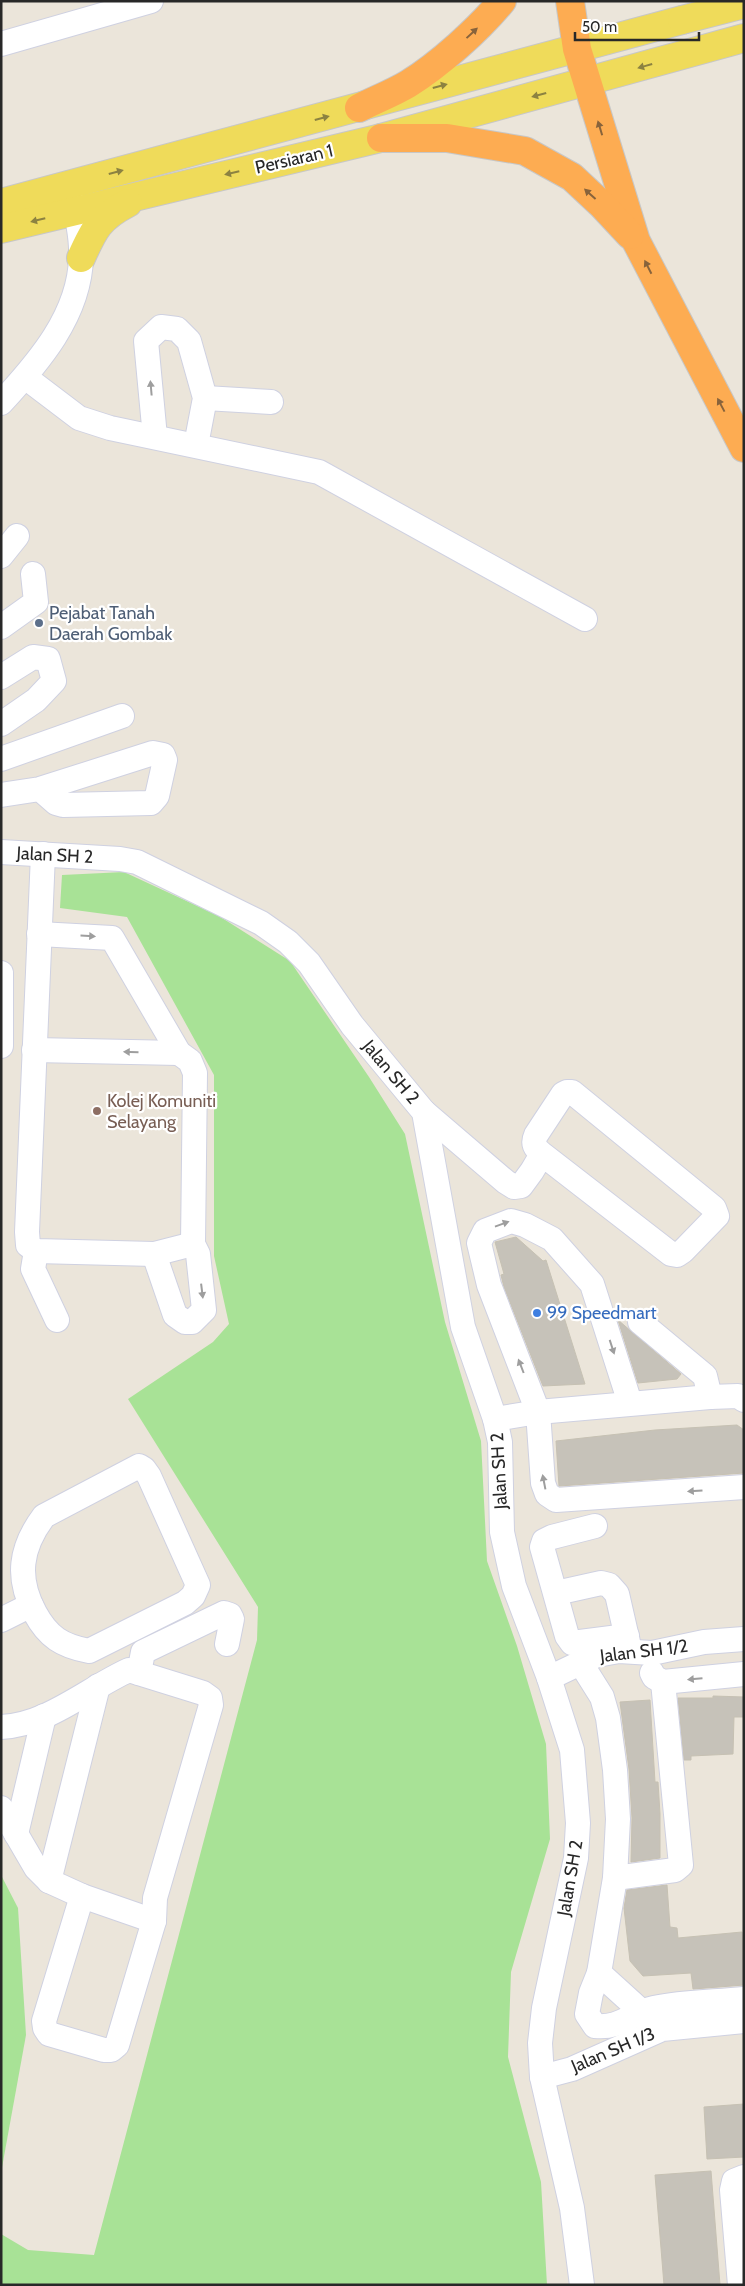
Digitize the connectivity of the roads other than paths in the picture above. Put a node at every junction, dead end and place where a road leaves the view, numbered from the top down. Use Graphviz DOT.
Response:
graph roads {
  1 [pos="152,1"];
  2 [pos="502,1"];
  3 [pos="570,1"];
  4 [pos="743,3"];
  5 [pos="744,38"];
  6 [pos="1,44"];
  7 [pos="577,49"];
  8 [pos="586,82"];
  9 [pos="359,108"];
  10 [pos="381,138"];
  11 [pos="68,184"];
  12 [pos="145,194"];
  13 [pos="1,203"];
  14 [pos="75,210"];
  15 [pos="1,229"];
  16 [pos="636,242"];
  17 [pos="81,258"];
  18 [pos="25,378"];
  19 [pos="205,398"];
  20 [pos="271,402"];
  21 [pos="1,403"];
  22 [pos="155,437"];
  23 [pos="196,445"];
  24 [pos="744,448"];
  25 [pos="17,536"];
  26 [pos="1,556"];
  27 [pos="33,574"];
  28 [pos="585,619"];
  29 [pos="1,627"];
  30 [pos="1,677"];
  31 [pos="122,716"];
  32 [pos="1,724"];
  33 [pos="1,759"];
  34 [pos="40,790"];
  35 [pos="1,795"];
  36 [pos="1,852"];
  37 [pos="42,854"];
  38 [pos="39,934"];
  39 [pos="1,973"];
  40 [pos="1,1046"];
  41 [pos="34,1050"];
  42 [pos="179,1053"];
  43 [pos="424,1112"];
  44 [pos="542,1154"];
  45 [pos="193,1244"];
  46 [pos="36,1251"];
  47 [pos="154,1254"];
  48 [pos="57,1320"];
  49 [pos="640,1322"];
  50 [pos="710,1397"];
  51 [pos="741,1398"];
  52 [pos="630,1403"];
  53 [pos="538,1412"];
  54 [pos="495,1419"];
  55 [pos="744,1487"];
  56 [pos="595,1526"];
  57 [pos="556,1593"];
  58 [pos="30,1605"];
  59 [pos="1,1620"];
  60 [pos="744,1639"];
  61 [pos="227,1644"];
  62 [pos="636,1647"];
  63 [pos="580,1662"];
  64 [pos="139,1673"];
  65 [pos="744,1674"];
  66 [pos="549,1678"];
  67 [pos="663,1682"];
  68 [pos="98,1686"];
  69 [pos="44,1716"];
  70 [pos="1,1727"];
  71 [pos="1,1808"];
  72 [pos="16,1834"];
  73 [pos="616,1878"];
  74 [pos="49,1881"];
  75 [pos="82,1896"];
  76 [pos="154,1921"];
  77 [pos="599,1973"];
  78 [pos="744,1999"];
  79 [pos="642,2012"];
  80 [pos="744,2021"];
  81 [pos="655,2032"];
  82 [pos="542,2077"];
  83 [pos="744,2177"];
  84 [pos="582,2285"];
  85 [pos="740,2285"];
  1 -- 6 [label="street"];
  9 -- 2 [label="highway, one-way"];
  3 -- 7 [label="highway"];
  4 -- 7 [label="main road, Persiaran 1, bridge"];
  5 -- 8 [label="main road, Persiaran 1, one-way"];
  7 -- 8 [label="highway"];
  9 -- 7 [label="main road, Persiaran 1, one-way"];
  8 -- 10 [label="main road, Persiaran 1, one-way"];
  16 -- 8 [label="highway, one-way"];
  11 -- 9 [label="main road, Persiaran 1, one-way"];
  10 -- 12 [label="main road, Persiaran 1, one-way"];
  16 -- 10 [label="highway, one-way"];
  11 -- 13 [label="main road, Persiaran 1"];
  11 -- 14 [label="street"];
  12 -- 14 [label="main road, Persiaran 1"];
  12 -- 17 [label="main road"];
  14 -- 15 [label="main road, Persiaran 1, one-way"];
  14 -- 17 [label="street"];
  24 -- 16 [label="highway, one-way"];
  17 -- 18 [label="street"];
  18 -- 21 [label="street"];
  18 -- 22 [label="street"];
  19 -- 20 [label="street"];
  22 -- 19 [label="street, one-way"];
  19 -- 23 [label="street"];
  22 -- 23 [label="street"];
  23 -- 28 [label="street"];
  25 -- 26 [label="street"];
  27 -- 29 [label="street"];
  30 -- 32 [label="street"];
  31 -- 33 [label="street"];
  34 -- 35 [label="street"];
  36 -- 37 [label="street, Jalan SH 2"];
  37 -- 38 [label="street"];
  37 -- 43 [label="street, Jalan SH 2"];
  38 -- 41 [label="street"];
  38 -- 42 [label="street, one-way"];
  39 -- 40 [label="street"];
  42 -- 41 [label="street, one-way"];
  41 -- 46 [label="street"];
  42 -- 45 [label="street"];
  43 -- 44 [label="street"];
  43 -- 54 [label="street, Jalan SH 2"];
  44 -- 44 [label="street"];
  45 -- 47 [label="street"];
  45 -- 47 [label="street, one-way"];
  46 -- 47 [label="street"];
  46 -- 48 [label="street"];
  49 -- 50 [label="street"];
  50 -- 51 [label="street"];
  50 -- 52 [label="street"];
  52 -- 53 [label="street"];
  53 -- 52 [label="street, one-way"];
  53 -- 54 [label="street"];
  55 -- 53 [label="street, one-way"];
  54 -- 66 [label="street, Jalan SH 2"];
  56 -- 57 [label="street"];
  57 -- 62 [label="street"];
  57 -- 62 [label="street"];
  58 -- 58 [label="street"];
  58 -- 59 [label="street"];
  60 -- 62 [label="street, Jalan SH 1/2"];
  61 -- 64 [label="street"];
  62 -- 63 [label="street, Jalan SH 1/2"];
  62 -- 67 [label="street"];
  63 -- 66 [label="street, Jalan SH 1/2"];
  63 -- 73 [label="street"];
  64 -- 68 [label="street"];
  64 -- 76 [label="street"];
  65 -- 67 [label="street, one-way"];
  66 -- 82 [label="street, Jalan SH 2"];
  67 -- 73 [label="street"];
  68 -- 69 [label="street"];
  68 -- 74 [label="street"];
  69 -- 70 [label="street"];
  69 -- 72 [label="street"];
  71 -- 72 [label="street"];
  72 -- 74 [label="street"];
  73 -- 77 [label="street"];
  74 -- 75 [label="street"];
  75 -- 76 [label="street"];
  75 -- 76 [label="street"];
  77 -- 79 [label="street"];
  77 -- 79 [label="street"];
  78 -- 79 [label="street"];
  79 -- 81 [label="street"];
  80 -- 81 [label="street, Jalan SH 1/3"];
  81 -- 82 [label="street, Jalan SH 1/3"];
  82 -- 84 [label="street, Jalan SH 2"];
  83 -- 85 [label="street"];
}
